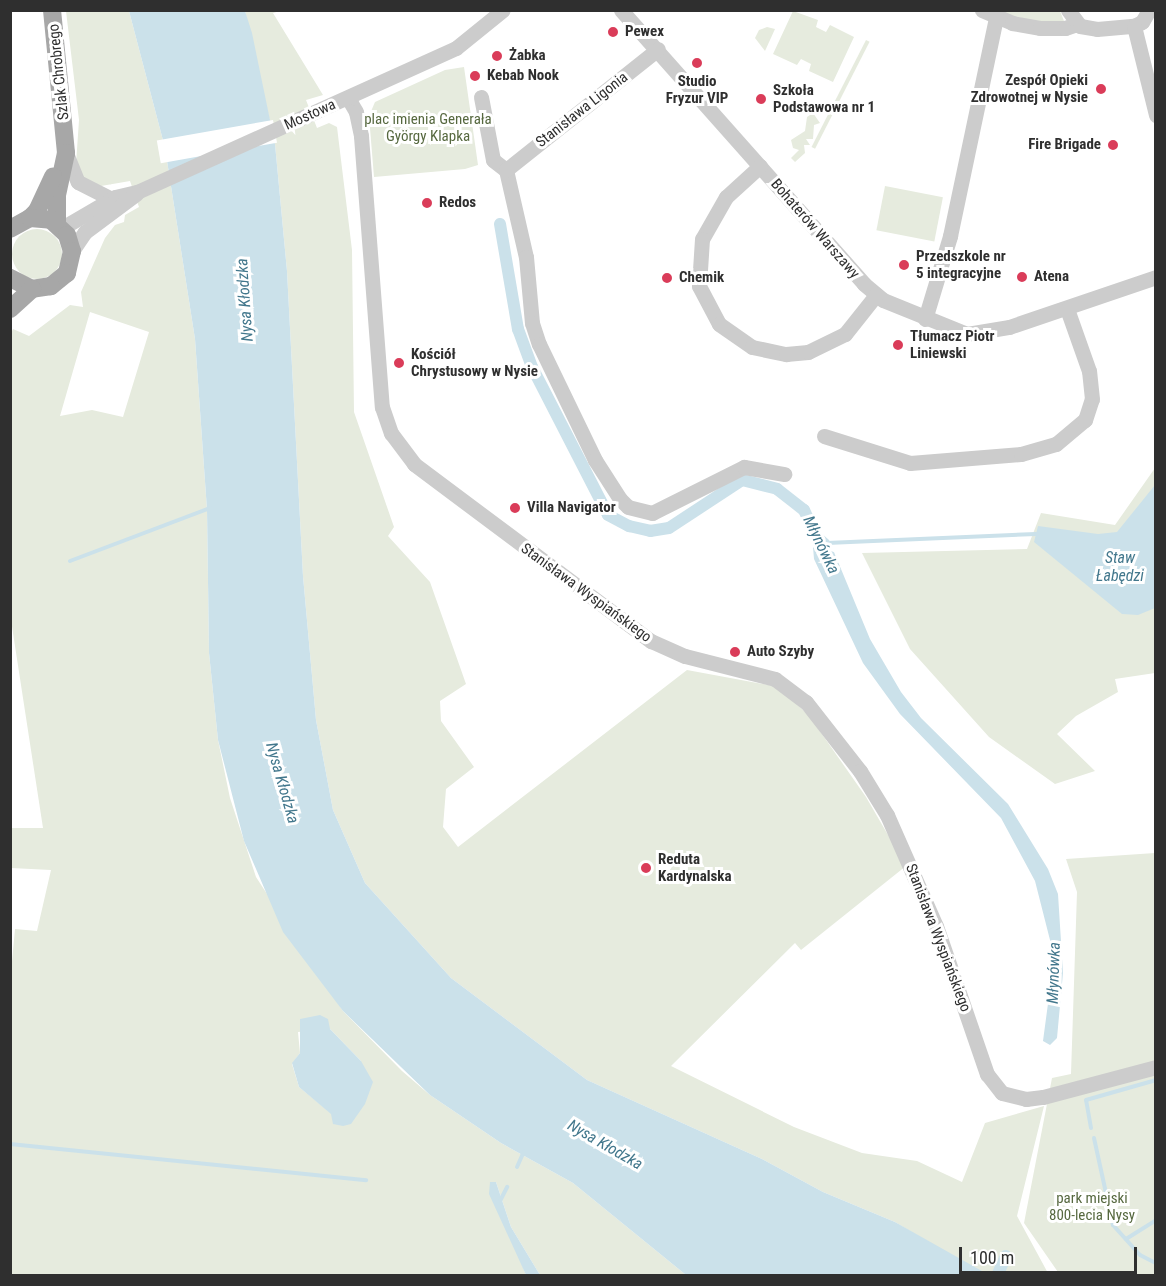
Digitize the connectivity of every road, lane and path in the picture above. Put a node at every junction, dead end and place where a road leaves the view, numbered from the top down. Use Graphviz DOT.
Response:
graph roads {
  1 [pos="52,10"];
  2 [pos="492,10"];
  3 [pos="503,10"];
  4 [pos="621,10"];
  5 [pos="1149,10"];
  6 [pos="989,14"];
  7 [pos="1072,17"];
  8 [pos="1134,26"];
  9 [pos="479,30"];
  10 [pos="658,49"];
  11 [pos="481,97"];
  12 [pos="348,98"];
  13 [pos="1155,115"];
  14 [pos="65,134"];
  15 [pos="66,153"];
  16 [pos="760,166"];
  17 [pos="506,170"];
  18 [pos="125,197"];
  19 [pos="30,218"];
  20 [pos="59,226"];
  21 [pos="10,229"];
  22 [pos="72,251"];
  23 [pos="1155,277"];
  24 [pos="10,279"];
  25 [pos="32,290"];
  26 [pos="876,295"];
  27 [pos="10,309"];
  28 [pos="1066,309"];
  29 [pos="925,319"];
  30 [pos="824,436"];
  31 [pos="784,474"];
  32 [pos="1155,1067"];
  1 -- 14 [label="main road, Szlak Chrobrego"];
  2 -- 9 [label="street"];
  3 -- 9 [label="street, Mostowa"];
  4 -- 10 [label="street, Bohaterów Warszawy"];
  5 -- 8 [label="street"];
  6 -- 7 [label="street"];
  6 -- 29 [label="street"];
  7 -- 8 [label="street"];
  8 -- 13 [label="street"];
  9 -- 12 [label="street, Mostowa"];
  10 -- 16 [label="street, Bohaterów Warszawy"];
  10 -- 17 [label="street, Stanisława Ligonia"];
  11 -- 17 [label="street"];
  12 -- 18 [label="street, Mostowa"];
  12 -- 32 [label="street, Stanisława Wyspiańskiego"];
  14 -- 15 [label="main road, Szlak Chrobrego"];
  14 -- 19 [label="main road, Szlak Chrobrego"];
  15 -- 18 [label="street"];
  15 -- 20 [label="main road, Szlak Chrobrego"];
  16 -- 26 [label="street, Bohaterów Warszawy"];
  16 -- 26 [label="street"];
  17 -- 31 [label="street"];
  18 -- 20 [label="street, Mostowa"];
  18 -- 22 [label="street, Mostowa"];
  19 -- 20 [label="main road"];
  19 -- 21 [label="main road"];
  20 -- 22 [label="main road"];
  22 -- 25 [label="main road"];
  23 -- 28 [label="street, Bohaterów Warszawy"];
  24 -- 25 [label="main road"];
  25 -- 27 [label="main road"];
  26 -- 29 [label="street, Bohaterów Warszawy"];
  28 -- 29 [label="street, Bohaterów Warszawy"];
  28 -- 30 [label="street"];
}
